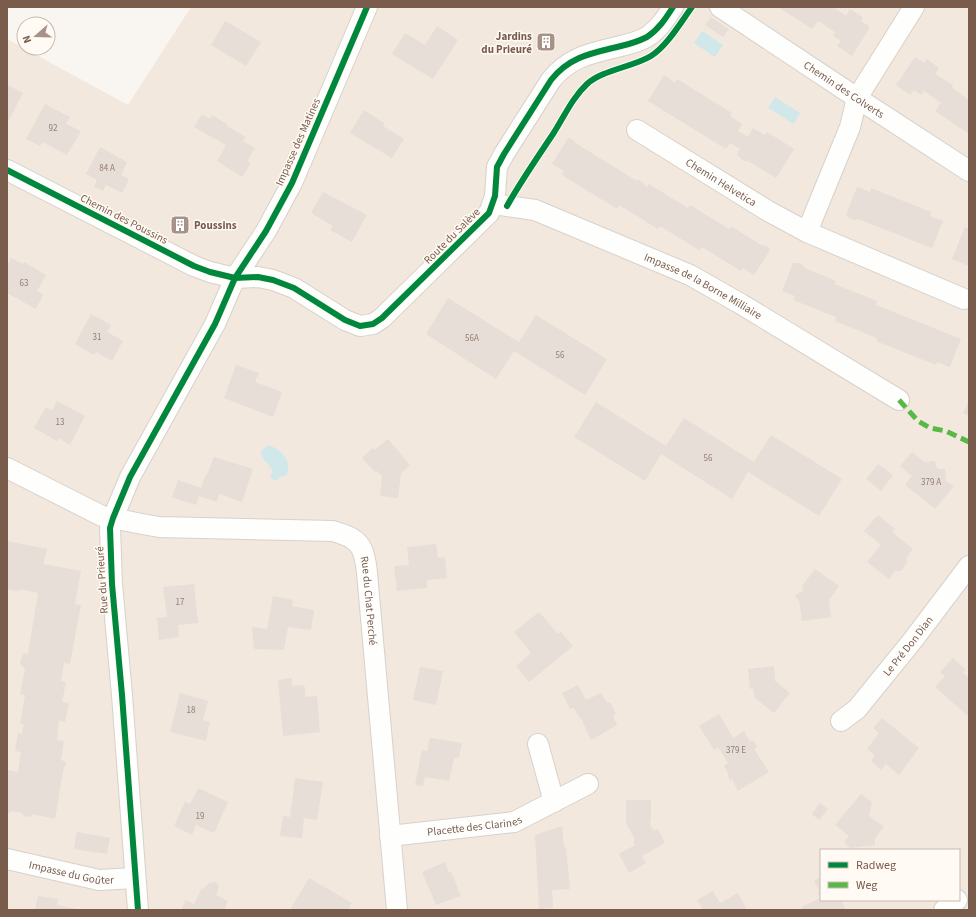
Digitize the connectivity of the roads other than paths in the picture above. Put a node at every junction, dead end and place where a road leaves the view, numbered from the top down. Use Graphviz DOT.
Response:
graph roads {
  1 [pos="367,7"];
  2 [pos="673,7"];
  3 [pos="720,7"];
  4 [pos="914,7"];
  5 [pos="857,98"];
  6 [pos="636,130"];
  7 [pos="7,170"];
  8 [pos="969,171"];
  9 [pos="493,204"];
  10 [pos="807,232"];
  11 [pos="235,278"];
  12 [pos="964,299"];
  13 [pos="899,400"];
  14 [pos="7,468"];
  15 [pos="113,518"];
  16 [pos="969,566"];
  17 [pos="841,721"];
  18 [pos="538,744"];
  19 [pos="588,784"];
  20 [pos="554,802"];
  21 [pos="390,836"];
  22 [pos="8,862"];
  23 [pos="135,878"];
  24 [pos="969,891"];
  25 [pos="960,898"];
  26 [pos="955,901"];
  27 [pos="138,910"];
  28 [pos="396,910"];
  29 [pos="944,910"];
  1 -- 11 [label="street, Impasse des Matines"];
  2 -- 9 [label="street, Route du Salève"];
  3 -- 5 [label="street, Chemin des Colverts"];
  4 -- 5 [label="street"];
  5 -- 8 [label="street, Chemin des Colverts"];
  5 -- 10 [label="street"];
  6 -- 10 [label="street, Chemin Helvetica"];
  7 -- 11 [label="street, Chemin des Poussins"];
  9 -- 11 [label="street, Route du Salève"];
  9 -- 13 [label="street, Impasse de la Borne Milliaire"];
  10 -- 12 [label="street, Chemin Helvetica"];
  11 -- 15 [label="street, Rue du Prieuré"];
  14 -- 15 [label="street, Rue du Chat Perché"];
  15 -- 21 [label="street, Rue du Chat Perché"];
  15 -- 23 [label="street, Rue du Prieuré"];
  16 -- 17 [label="street, Le Pré Don Dian"];
  18 -- 20 [label="street"];
  19 -- 20 [label="street, Placette des Clarines"];
  20 -- 21 [label="street, Placette des Clarines"];
  21 -- 28 [label="street, Rue du Chat Perché"];
  22 -- 23 [label="street, Impasse du Goûter"];
  23 -- 27 [label="street, Rue du Prieuré"];
  24 -- 25 [label="street"];
  26 -- 29 [label="street"];
}
